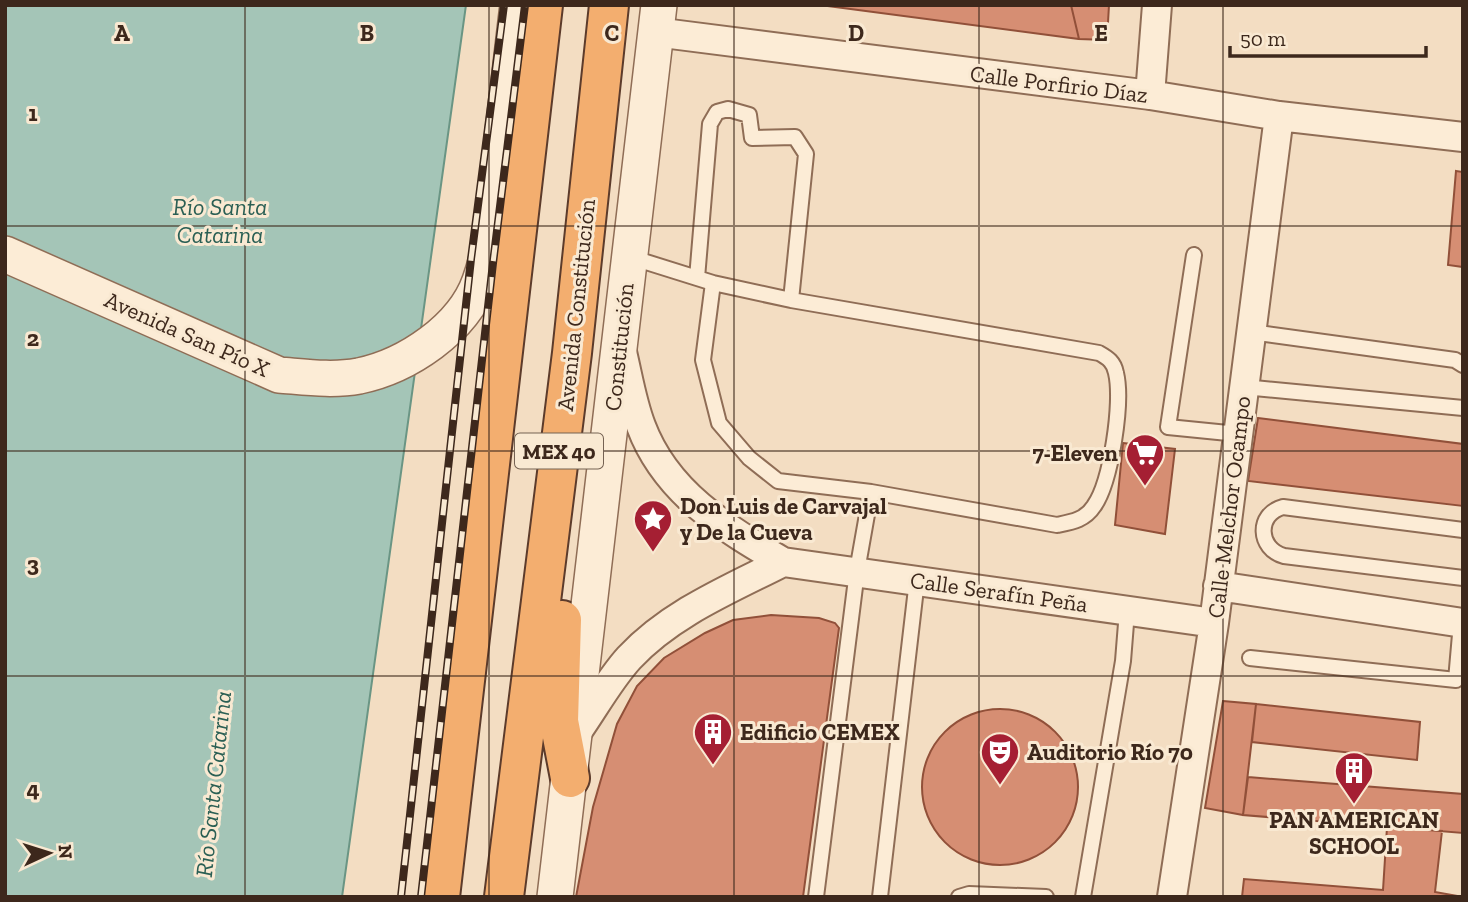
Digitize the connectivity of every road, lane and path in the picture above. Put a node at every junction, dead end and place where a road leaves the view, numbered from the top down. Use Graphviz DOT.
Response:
graph roads {
  1 [pos="518,5"];
  2 [pos="543,5"];
  3 [pos="609,5"];
  4 [pos="1157,5"];
  5 [pos="657,19"];
  6 [pos="1150,95"];
  7 [pos="1279,116"];
  8 [pos="1463,137"];
  9 [pos="5,254"];
  10 [pos="1194,255"];
  11 [pos="629,257"];
  12 [pos="697,278"];
  13 [pos="713,283"];
  14 [pos="792,300"];
  15 [pos="1251,332"];
  16 [pos="619,340"];
  17 [pos="572,353"];
  18 [pos="1463,365"];
  19 [pos="1244,387"];
  20 [pos="1463,408"];
  21 [pos="1238,434"];
  22 [pos="871,492"];
  23 [pos="1463,530"];
  24 [pos="783,562"];
  25 [pos="857,571"];
  26 [pos="1463,578"];
  27 [pos="917,580"];
  28 [pos="1218,586"];
  29 [pos="1127,611"];
  30 [pos="1462,623"];
  31 [pos="1214,624"];
  32 [pos="1250,659"];
  33 [pos="1460,681"];
  34 [pos="577,732"];
  35 [pos="570,778"];
  36 [pos="440,897"];
  37 [pos="504,897"];
  38 [pos="555,897"];
  39 [pos="816,897"];
  40 [pos="880,897"];
  41 [pos="959,897"];
  42 [pos="1046,897"];
  43 [pos="1083,897"];
  44 [pos="1172,897"];
  1 -- 9 [label="street, Avenida San Pío X"];
  2 -- 36 [label="highway, MEX 40"];
  3 -- 17 [label="highway, Avenida Constitución / MEX 40"];
  4 -- 6 [label="street"];
  5 -- 6 [label="street, Calle Porfirio Díaz"];
  5 -- 11 [label="street, Constitución"];
  6 -- 7 [label="street, Calle Porfirio Díaz"];
  7 -- 8 [label="street, Calle Porfirio Díaz"];
  7 -- 15 [label="street, Calle Melchor Ocampo"];
  10 -- 21 [label="lane"];
  11 -- 12 [label="lane"];
  11 -- 16 [label="street, Constitución"];
  12 -- 13 [label="lane"];
  12 -- 14 [label="lane"];
  13 -- 14 [label="lane"];
  13 -- 22 [label="lane"];
  14 -- 22 [label="lane"];
  15 -- 18 [label="lane"];
  15 -- 19 [label="street, Calle Melchor Ocampo"];
  16 -- 24 [label="street, Calle Serafín Peña"];
  16 -- 34 [label="street, Constitución"];
  17 -- 35 [label="highway"];
  17 -- 37 [label="highway, Avenida Constitución / MEX 40"];
  19 -- 20 [label="lane"];
  19 -- 21 [label="street, Calle Melchor Ocampo"];
  21 -- 28 [label="street, Calle Melchor Ocampo"];
  22 -- 25 [label="lane"];
  23 -- 26 [label="lane"];
  24 -- 25 [label="street, Calle Serafín Peña"];
  24 -- 34 [label="street"];
  25 -- 27 [label="street, Calle Serafín Peña"];
  25 -- 39 [label="lane"];
  27 -- 29 [label="street, Calle Serafín Peña"];
  27 -- 40 [label="lane"];
  28 -- 30 [label="street"];
  28 -- 31 [label="street, Calle Melchor Ocampo"];
  29 -- 31 [label="street, Calle Serafín Peña"];
  29 -- 43 [label="lane"];
  30 -- 33 [label="lane"];
  31 -- 44 [label="street, Calle Melchor Ocampo"];
  32 -- 33 [label="lane"];
  34 -- 35 [label="street, Constitución"];
  35 -- 38 [label="street, Constitución"];
  41 -- 42 [label="lane"];
}
